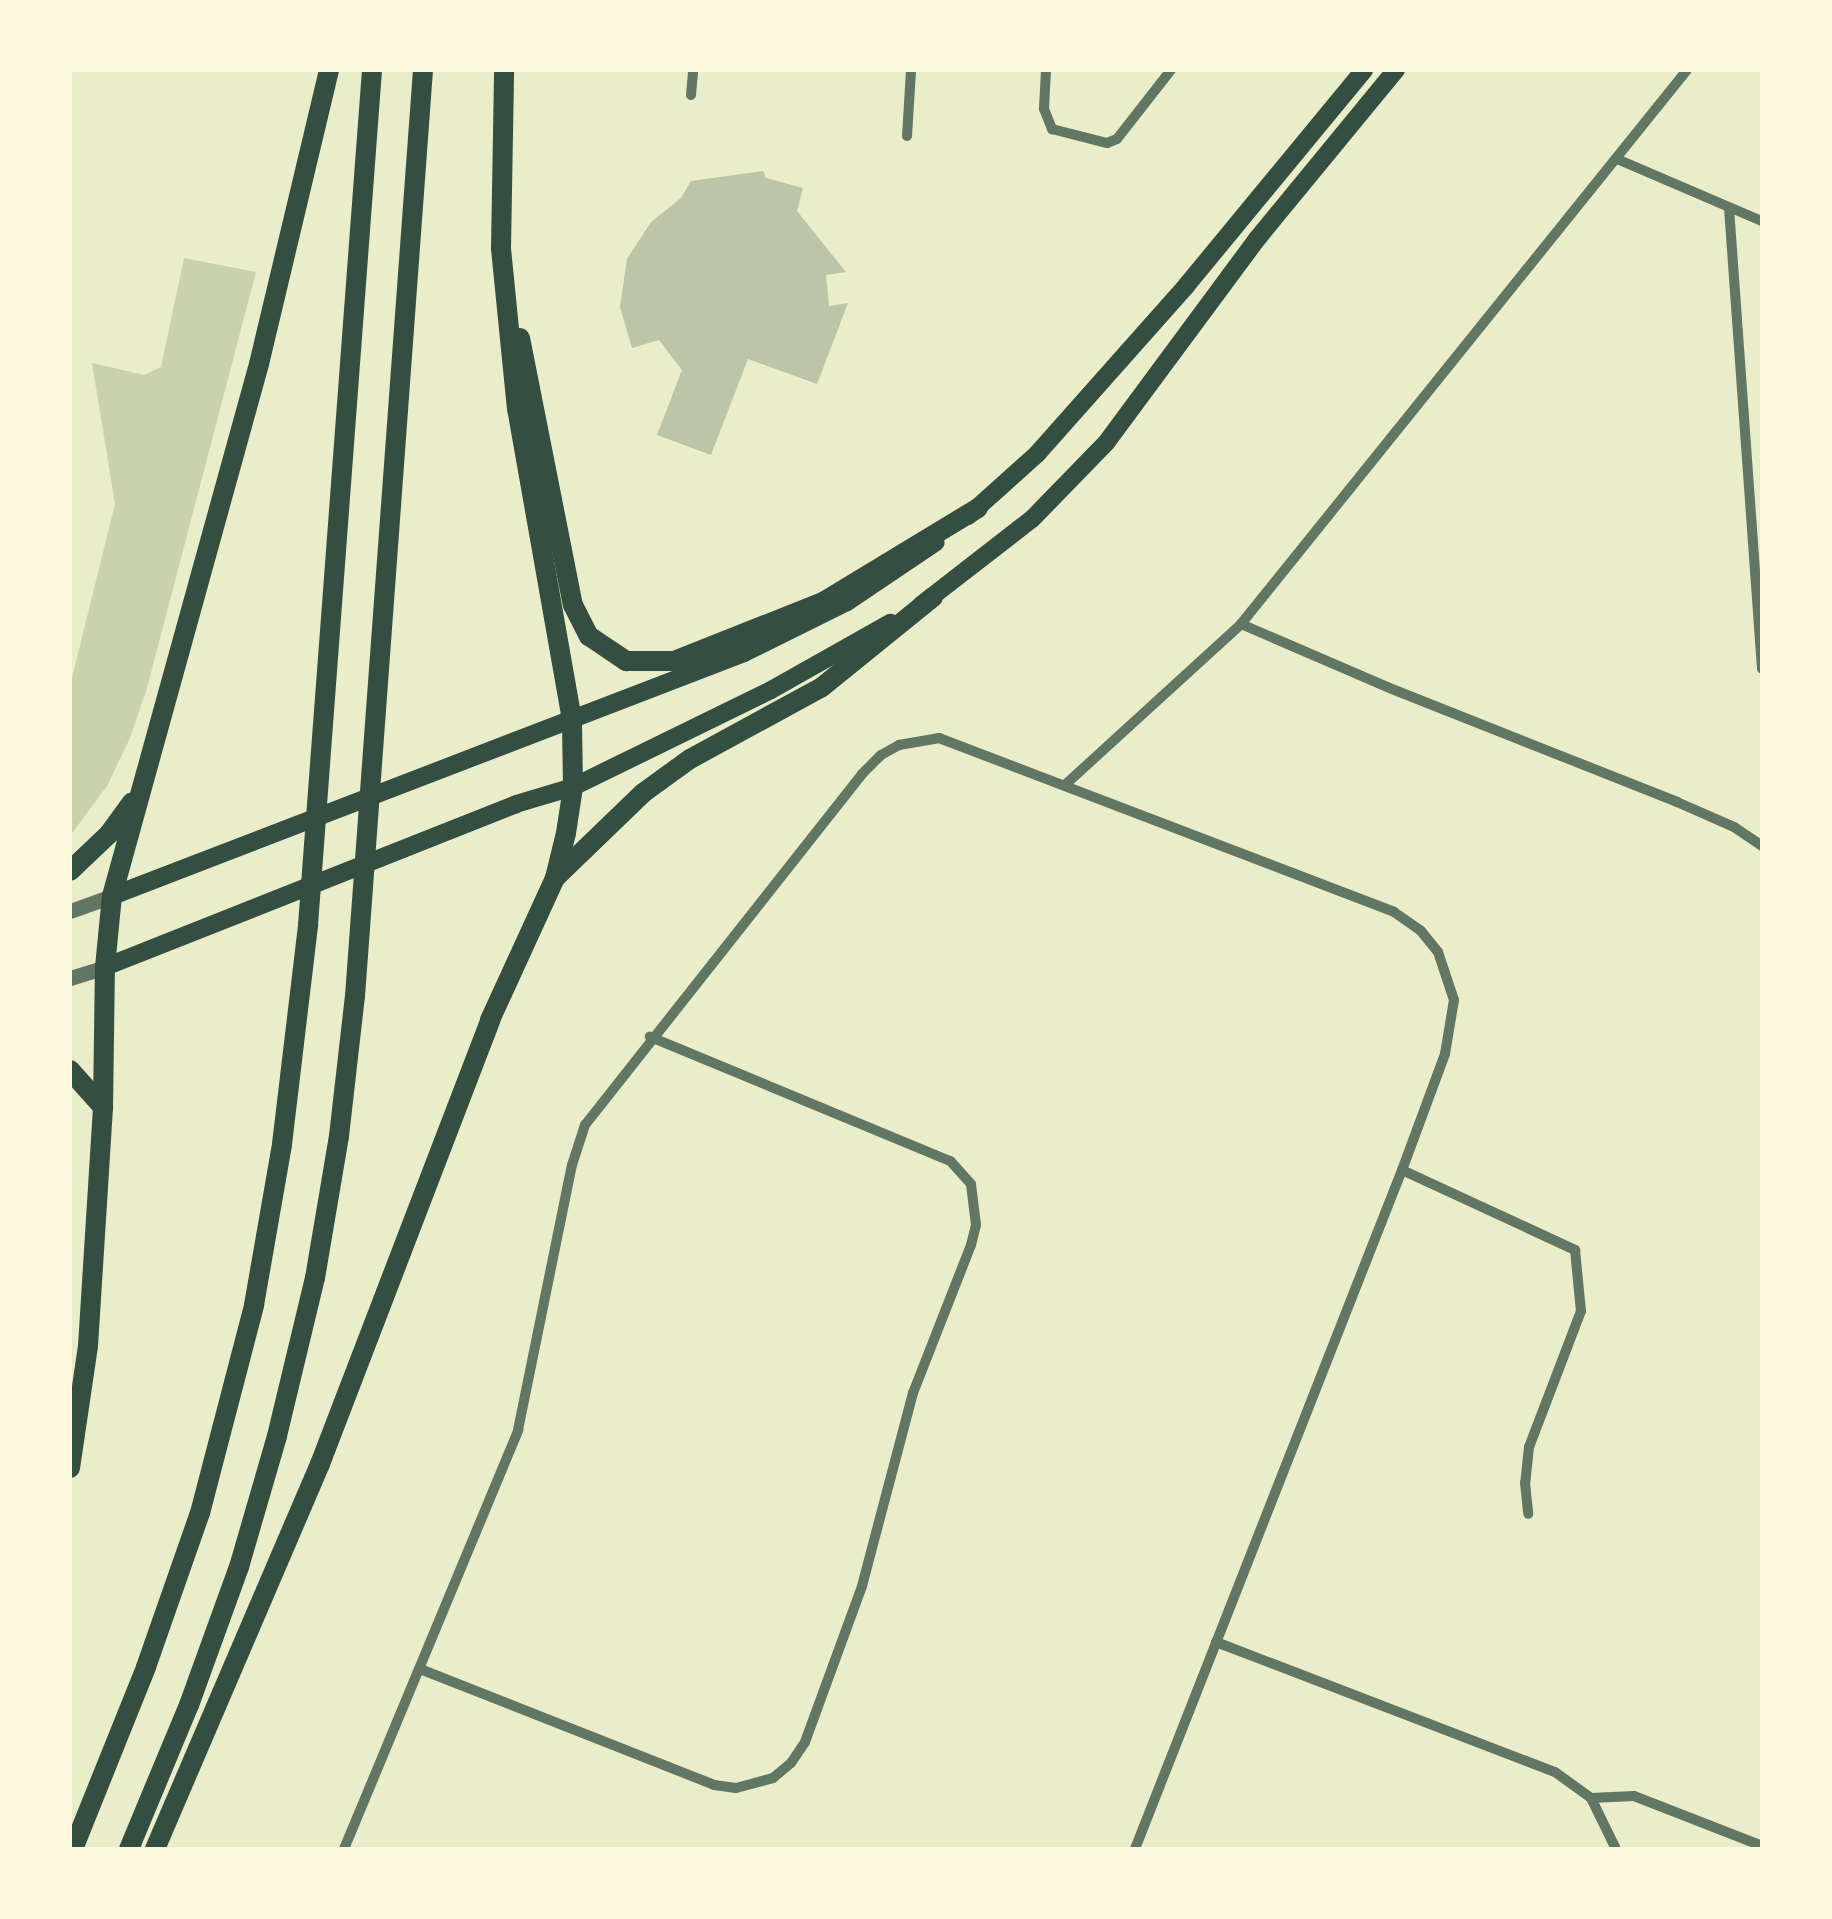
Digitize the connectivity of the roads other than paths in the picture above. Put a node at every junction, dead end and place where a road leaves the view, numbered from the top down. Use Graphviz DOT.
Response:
graph roads {
  1 [pos="329,70"];
  2 [pos="372,70"];
  3 [pos="423,70"];
  4 [pos="504,70"];
  5 [pos="692,70"];
  6 [pos="912,70"];
  7 [pos="1046,70"];
  8 [pos="1171,70"];
  9 [pos="1364,70"];
  10 [pos="1396,70"];
  11 [pos="1687,70"];
  12 [pos="691,95"];
  13 [pos="907,136"];
  14 [pos="1617,159"];
  15 [pos="1729,208"];
  16 [pos="1762,221"];
  17 [pos="501,248"];
  18 [pos="978,508"];
  19 [pos="933,598"];
  20 [pos="1242,624"];
  21 [pos="1762,670"];
  22 [pos="572,720"];
  23 [pos="1066,784"];
  24 [pos="574,787"];
  25 [pos="139,792"];
  26 [pos="1762,846"];
  27 [pos="70,871"];
  28 [pos="555,878"];
  29 [pos="112,896"];
  30 [pos="70,911"];
  31 [pos="105,968"];
  32 [pos="70,978"];
  33 [pos="650,1037"];
  34 [pos="70,1070"];
  35 [pos="103,1107"];
  36 [pos="1402,1170"];
  37 [pos="70,1468"];
  38 [pos="1528,1514"];
  39 [pos="1216,1642"];
  40 [pos="420,1669"];
  41 [pos="1591,1798"];
  42 [pos="1762,1846"];
  43 [pos="73,1849"];
  44 [pos="129,1849"];
  45 [pos="156,1849"];
  46 [pos="344,1849"];
  47 [pos="1136,1849"];
  48 [pos="1616,1849"];
  1 -- 25 [label="highway"];
  2 -- 43 [label="highway"];
  3 -- 44 [label="highway"];
  4 -- 17 [label="highway"];
  5 -- 12 [label="street"];
  6 -- 13 [label="street"];
  7 -- 8 [label="street"];
  9 -- 18 [label="main road"];
  10 -- 19 [label="main road"];
  11 -- 14 [label="street"];
  14 -- 15 [label="street"];
  14 -- 20 [label="street"];
  15 -- 16 [label="street"];
  15 -- 21 [label="street"];
  17 -- 18 [label="highway"];
  17 -- 22 [label="highway"];
  18 -- 22 [label="main road"];
  19 -- 24 [label="main road"];
  19 -- 28 [label="highway"];
  20 -- 23 [label="street"];
  20 -- 26 [label="street"];
  22 -- 24 [label="highway"];
  22 -- 29 [label="main road"];
  23 -- 33 [label="street"];
  23 -- 36 [label="street"];
  24 -- 28 [label="highway"];
  24 -- 31 [label="main road"];
  25 -- 27 [label="highway"];
  25 -- 29 [label="highway"];
  28 -- 45 [label="highway"];
  29 -- 30 [label="street"];
  29 -- 31 [label="highway"];
  31 -- 32 [label="street"];
  31 -- 35 [label="highway"];
  33 -- 40 [label="street"];
  33 -- 40 [label="street"];
  34 -- 35 [label="highway"];
  35 -- 37 [label="highway"];
  36 -- 38 [label="street"];
  36 -- 39 [label="street"];
  39 -- 41 [label="street"];
  39 -- 47 [label="street"];
  40 -- 46 [label="street"];
  41 -- 42 [label="street"];
  41 -- 48 [label="street"];
}
